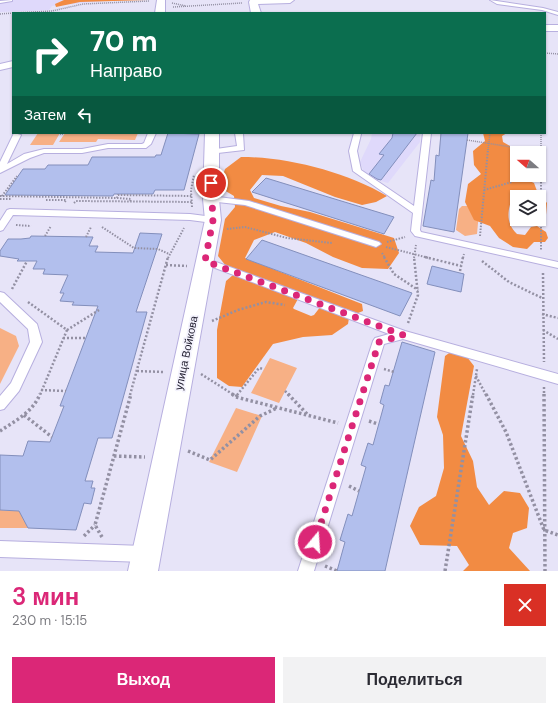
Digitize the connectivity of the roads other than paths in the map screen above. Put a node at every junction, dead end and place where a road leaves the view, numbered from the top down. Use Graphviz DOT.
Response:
graph roads {
  1 [pos="10,0"];
  2 [pos="290,0"];
  3 [pos="492,0"];
  4 [pos="0,2"];
  5 [pos="256,12"];
  6 [pos="558,14"];
  7 [pos="546,28"];
  8 [pos="558,28"];
  9 [pos="12,64"];
  10 [pos="0,67"];
  11 [pos="152,134"];
  12 [pos="239,134"];
  13 [pos="357,134"];
  14 [pos="427,134"];
  15 [pos="17,135"];
  16 [pos="212,142"];
  17 [pos="0,171"];
  18 [pos="199,199"];
  19 [pos="0,212"];
  20 [pos="10,212"];
  21 [pos="417,212"];
  22 [pos="212,225"];
  23 [pos="0,228"];
  24 [pos="376,244"];
  25 [pos="205,261"];
  26 [pos="558,265"];
  27 [pos="0,296"];
  28 [pos="403,335"];
  29 [pos="558,379"];
  30 [pos="0,405"];
  31 [pos="0,549"];
  32 [pos="145,563"];
  33 [pos="306,571"];
  1 -- 4 [label="lane"];
  2 -- 5 [label="street"];
  3 -- 6 [label="lane"];
  7 -- 8 [label="street"];
  9 -- 10 [label="street"];
  11 -- 17 [label="lane"];
  12 -- 16 [label="lane"];
  13 -- 21 [label="lane"];
  14 -- 21 [label="lane"];
  15 -- 17 [label="lane"];
  16 -- 18 [label="street, улица Войкова"];
  18 -- 22 [label="street, улица Войкова"];
  18 -- 24 [label="lane"];
  19 -- 20 [label="lane"];
  20 -- 22 [label="lane"];
  20 -- 23 [label="lane"];
  21 -- 26 [label="lane"];
  22 -- 25 [label="street, улица Войкова"];
  25 -- 28 [label="lane"];
  25 -- 32 [label="street, улица Войкова"];
  27 -- 30 [label="lane"];
  28 -- 29 [label="lane"];
  28 -- 33 [label="lane"];
  31 -- 32 [label="lane"];
}
